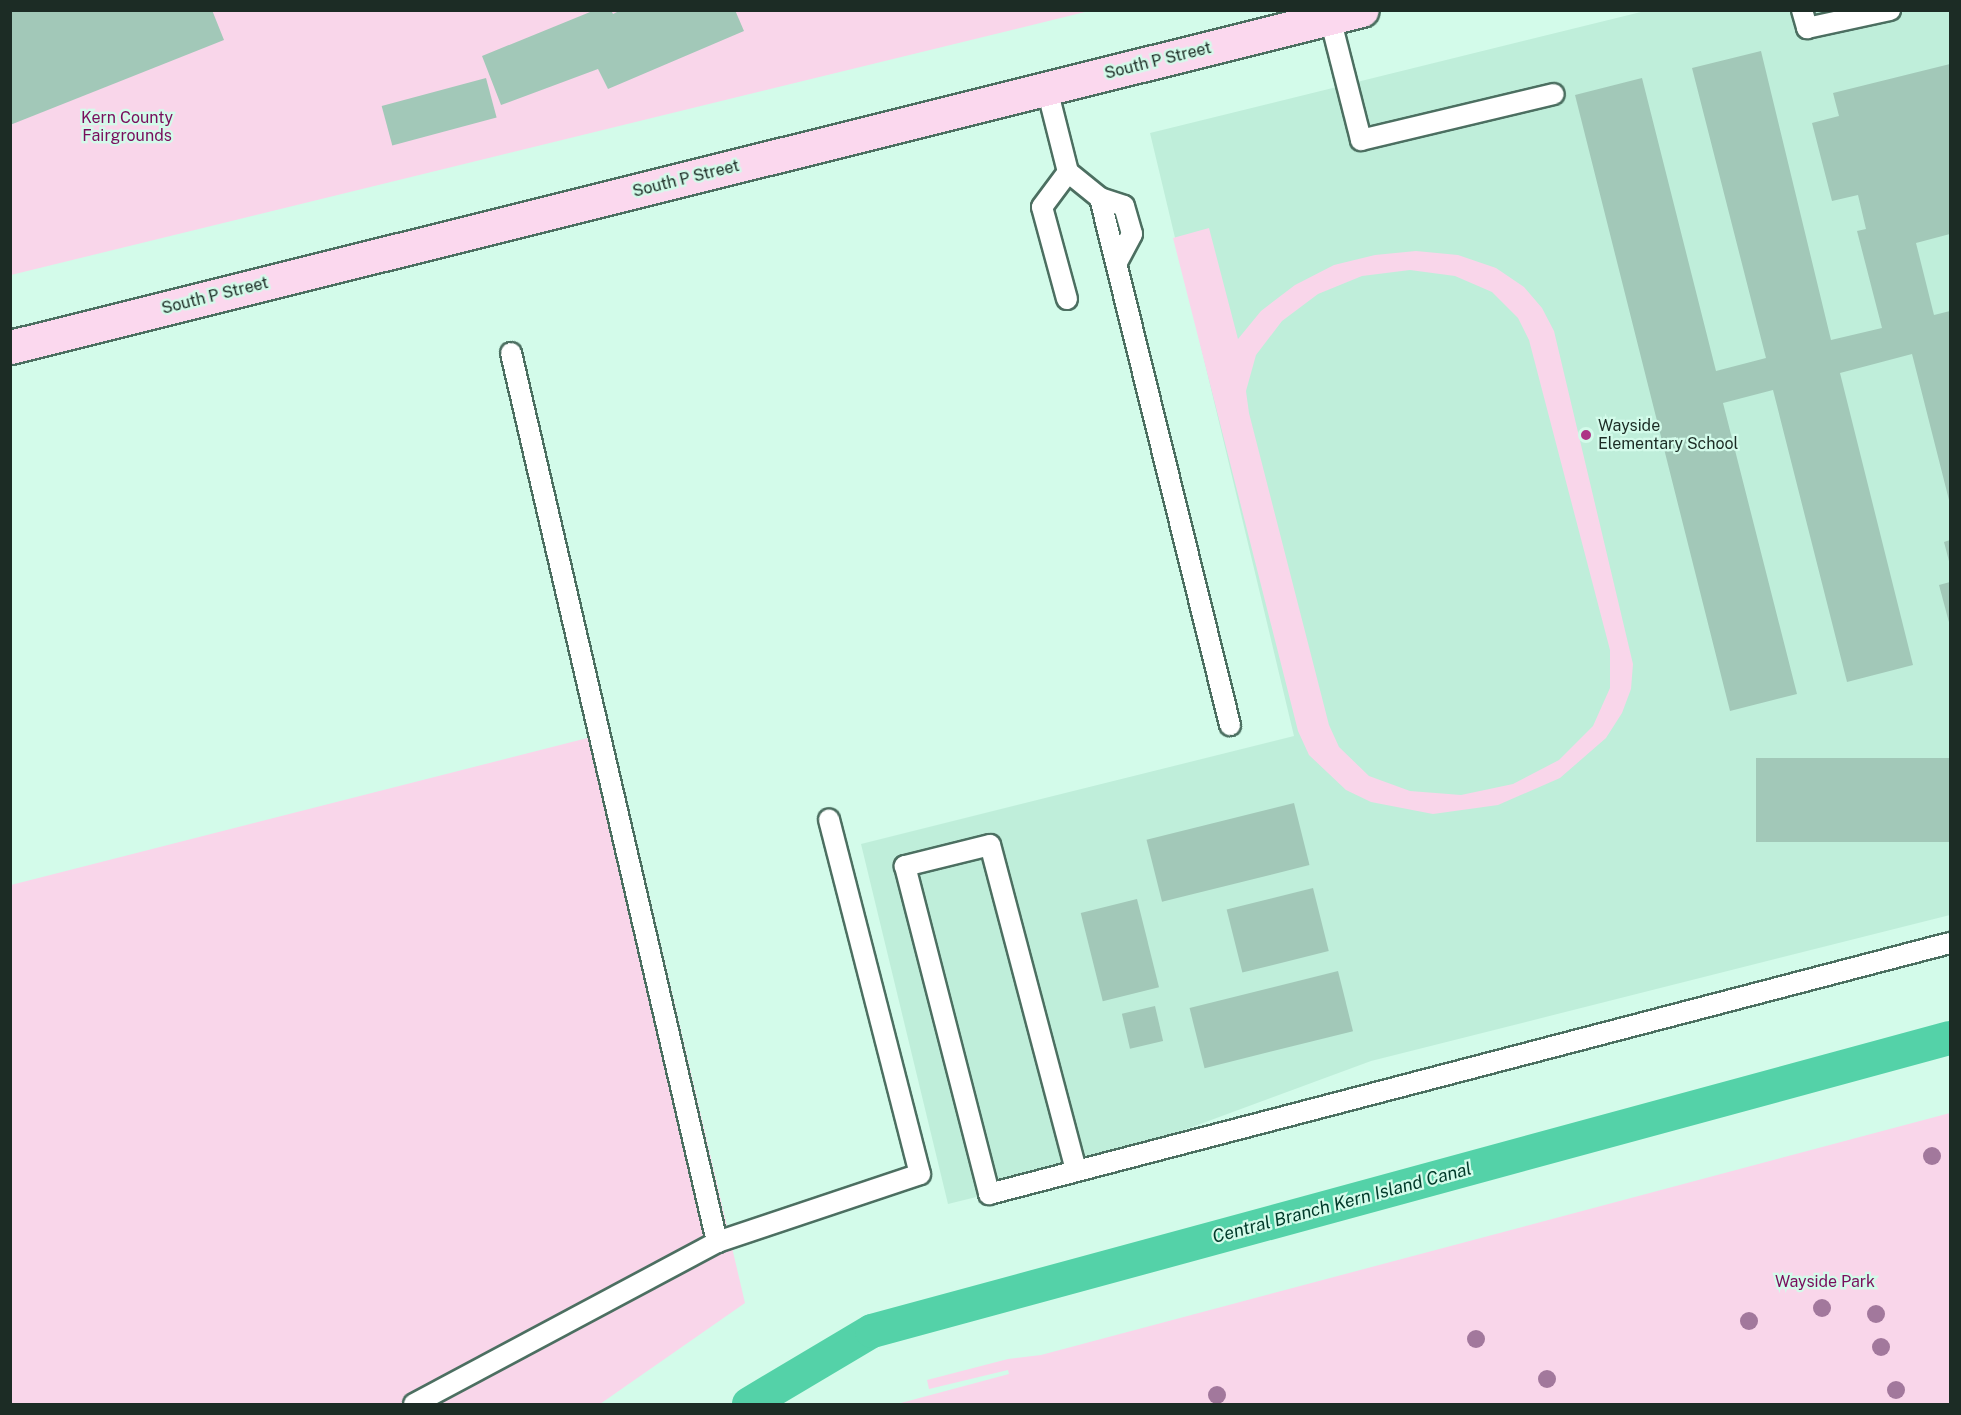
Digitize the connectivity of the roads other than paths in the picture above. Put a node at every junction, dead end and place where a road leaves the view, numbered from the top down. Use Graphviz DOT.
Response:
graph roads {
  1 [pos="1362,10"];
  2 [pos="1802,10"];
  3 [pos="1890,10"];
  4 [pos="1330,18"];
  5 [pos="1047,89"];
  6 [pos="1554,94"];
  7 [pos="1068,172"];
  8 [pos="1067,299"];
  9 [pos="10,347"];
  10 [pos="511,353"];
  11 [pos="1230,725"];
  12 [pos="829,819"];
  13 [pos="1950,944"];
  14 [pos="1076,1170"];
  15 [pos="717,1242"];
  16 [pos="414,1404"];
  1 -- 4 [label="street, South P Street"];
  2 -- 3 [label="lane"];
  4 -- 5 [label="street, South P Street"];
  4 -- 6 [label="lane"];
  5 -- 7 [label="lane"];
  5 -- 9 [label="street, South P Street"];
  7 -- 8 [label="lane"];
  7 -- 11 [label="lane"];
  10 -- 15 [label="lane"];
  12 -- 15 [label="lane"];
  13 -- 14 [label="lane"];
  14 -- 14 [label="lane"];
  15 -- 16 [label="lane"];
}
